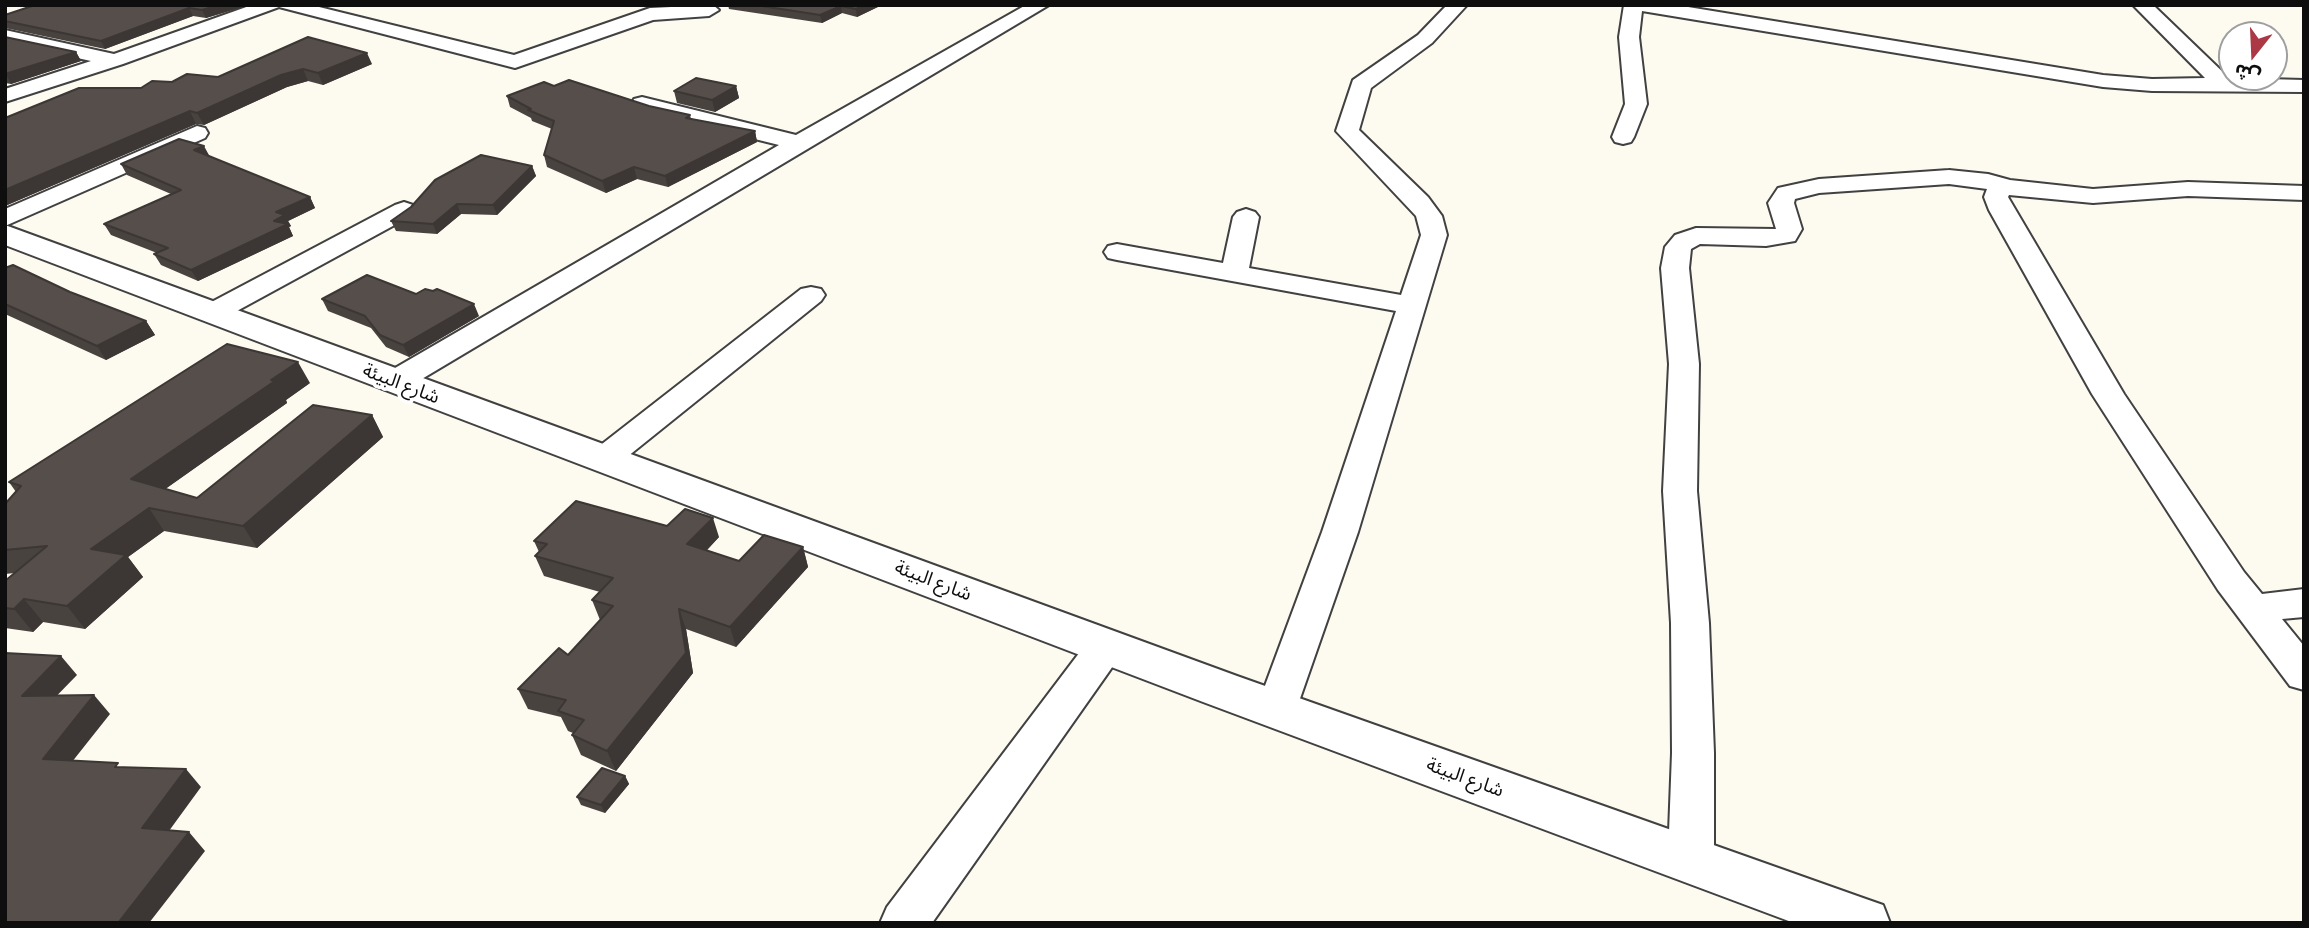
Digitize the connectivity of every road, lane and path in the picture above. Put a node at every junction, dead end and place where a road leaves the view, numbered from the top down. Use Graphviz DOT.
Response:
graph roads {
  1 [pos="271,5"];
  2 [pos="287,5"];
  3 [pos="1040,5"];
  4 [pos="1458,5"];
  5 [pos="1633,5"];
  6 [pos="1640,5"];
  7 [pos="2142,5"];
  8 [pos="709,10"];
  9 [pos="1721,12"];
  10 [pos="5,36"];
  11 [pos="116,60"];
  12 [pos="2218,78"];
  13 [pos="2218,83"];
  14 [pos="5,96"];
  15 [pos="642,104"];
  16 [pos="197,133"];
  17 [pos="1623,137"];
  18 [pos="800,143"];
  19 [pos="2007,187"];
  20 [pos="2304,193"];
  21 [pos="404,210"];
  22 [pos="1247,216"];
  23 [pos="5,218"];
  24 [pos="5,234"];
  25 [pos="1117,252"];
  26 [pos="1235,272"];
  27 [pos="811,295"];
  28 [pos="1412,305"];
  29 [pos="214,313"];
  30 [pos="394,382"];
  31 [pos="605,458"];
  32 [pos="2304,603"];
  33 [pos="2254,609"];
  34 [pos="1107,646"];
  35 [pos="2304,675"];
  36 [pos="1276,710"];
  37 [pos="1691,859"];
  38 [pos="904,923"];
  39 [pos="1863,923"];
  1 -- 11 [label="street"];
  2 -- 8 [label="street"];
  3 -- 18 [label="street"];
  4 -- 28 [label="street"];
  5 -- 17 [label="street"];
  6 -- 9 [label="street"];
  7 -- 12 [label="street"];
  9 -- 13 [label="street"];
  10 -- 11 [label="street"];
  11 -- 14 [label="street"];
  15 -- 18 [label="street"];
  16 -- 23 [label="street"];
  18 -- 30 [label="street"];
  19 -- 20 [label="street"];
  19 -- 33 [label="street"];
  19 -- 37 [label="street"];
  21 -- 29 [label="street"];
  22 -- 26 [label="street"];
  24 -- 29 [label="street, شارع البيئة"];
  25 -- 26 [label="street"];
  26 -- 28 [label="street"];
  27 -- 31 [label="street"];
  28 -- 36 [label="street"];
  29 -- 30 [label="street, شارع البيئة"];
  30 -- 31 [label="street, شارع البيئة"];
  31 -- 34 [label="street, شارع البيئة"];
  32 -- 33 [label="street"];
  33 -- 35 [label="street"];
  34 -- 36 [label="street, شارع البيئة"];
  34 -- 38 [label="street"];
  36 -- 37 [label="street, شارع البيئة"];
  37 -- 39 [label="street, شارع البيئة"];
}
